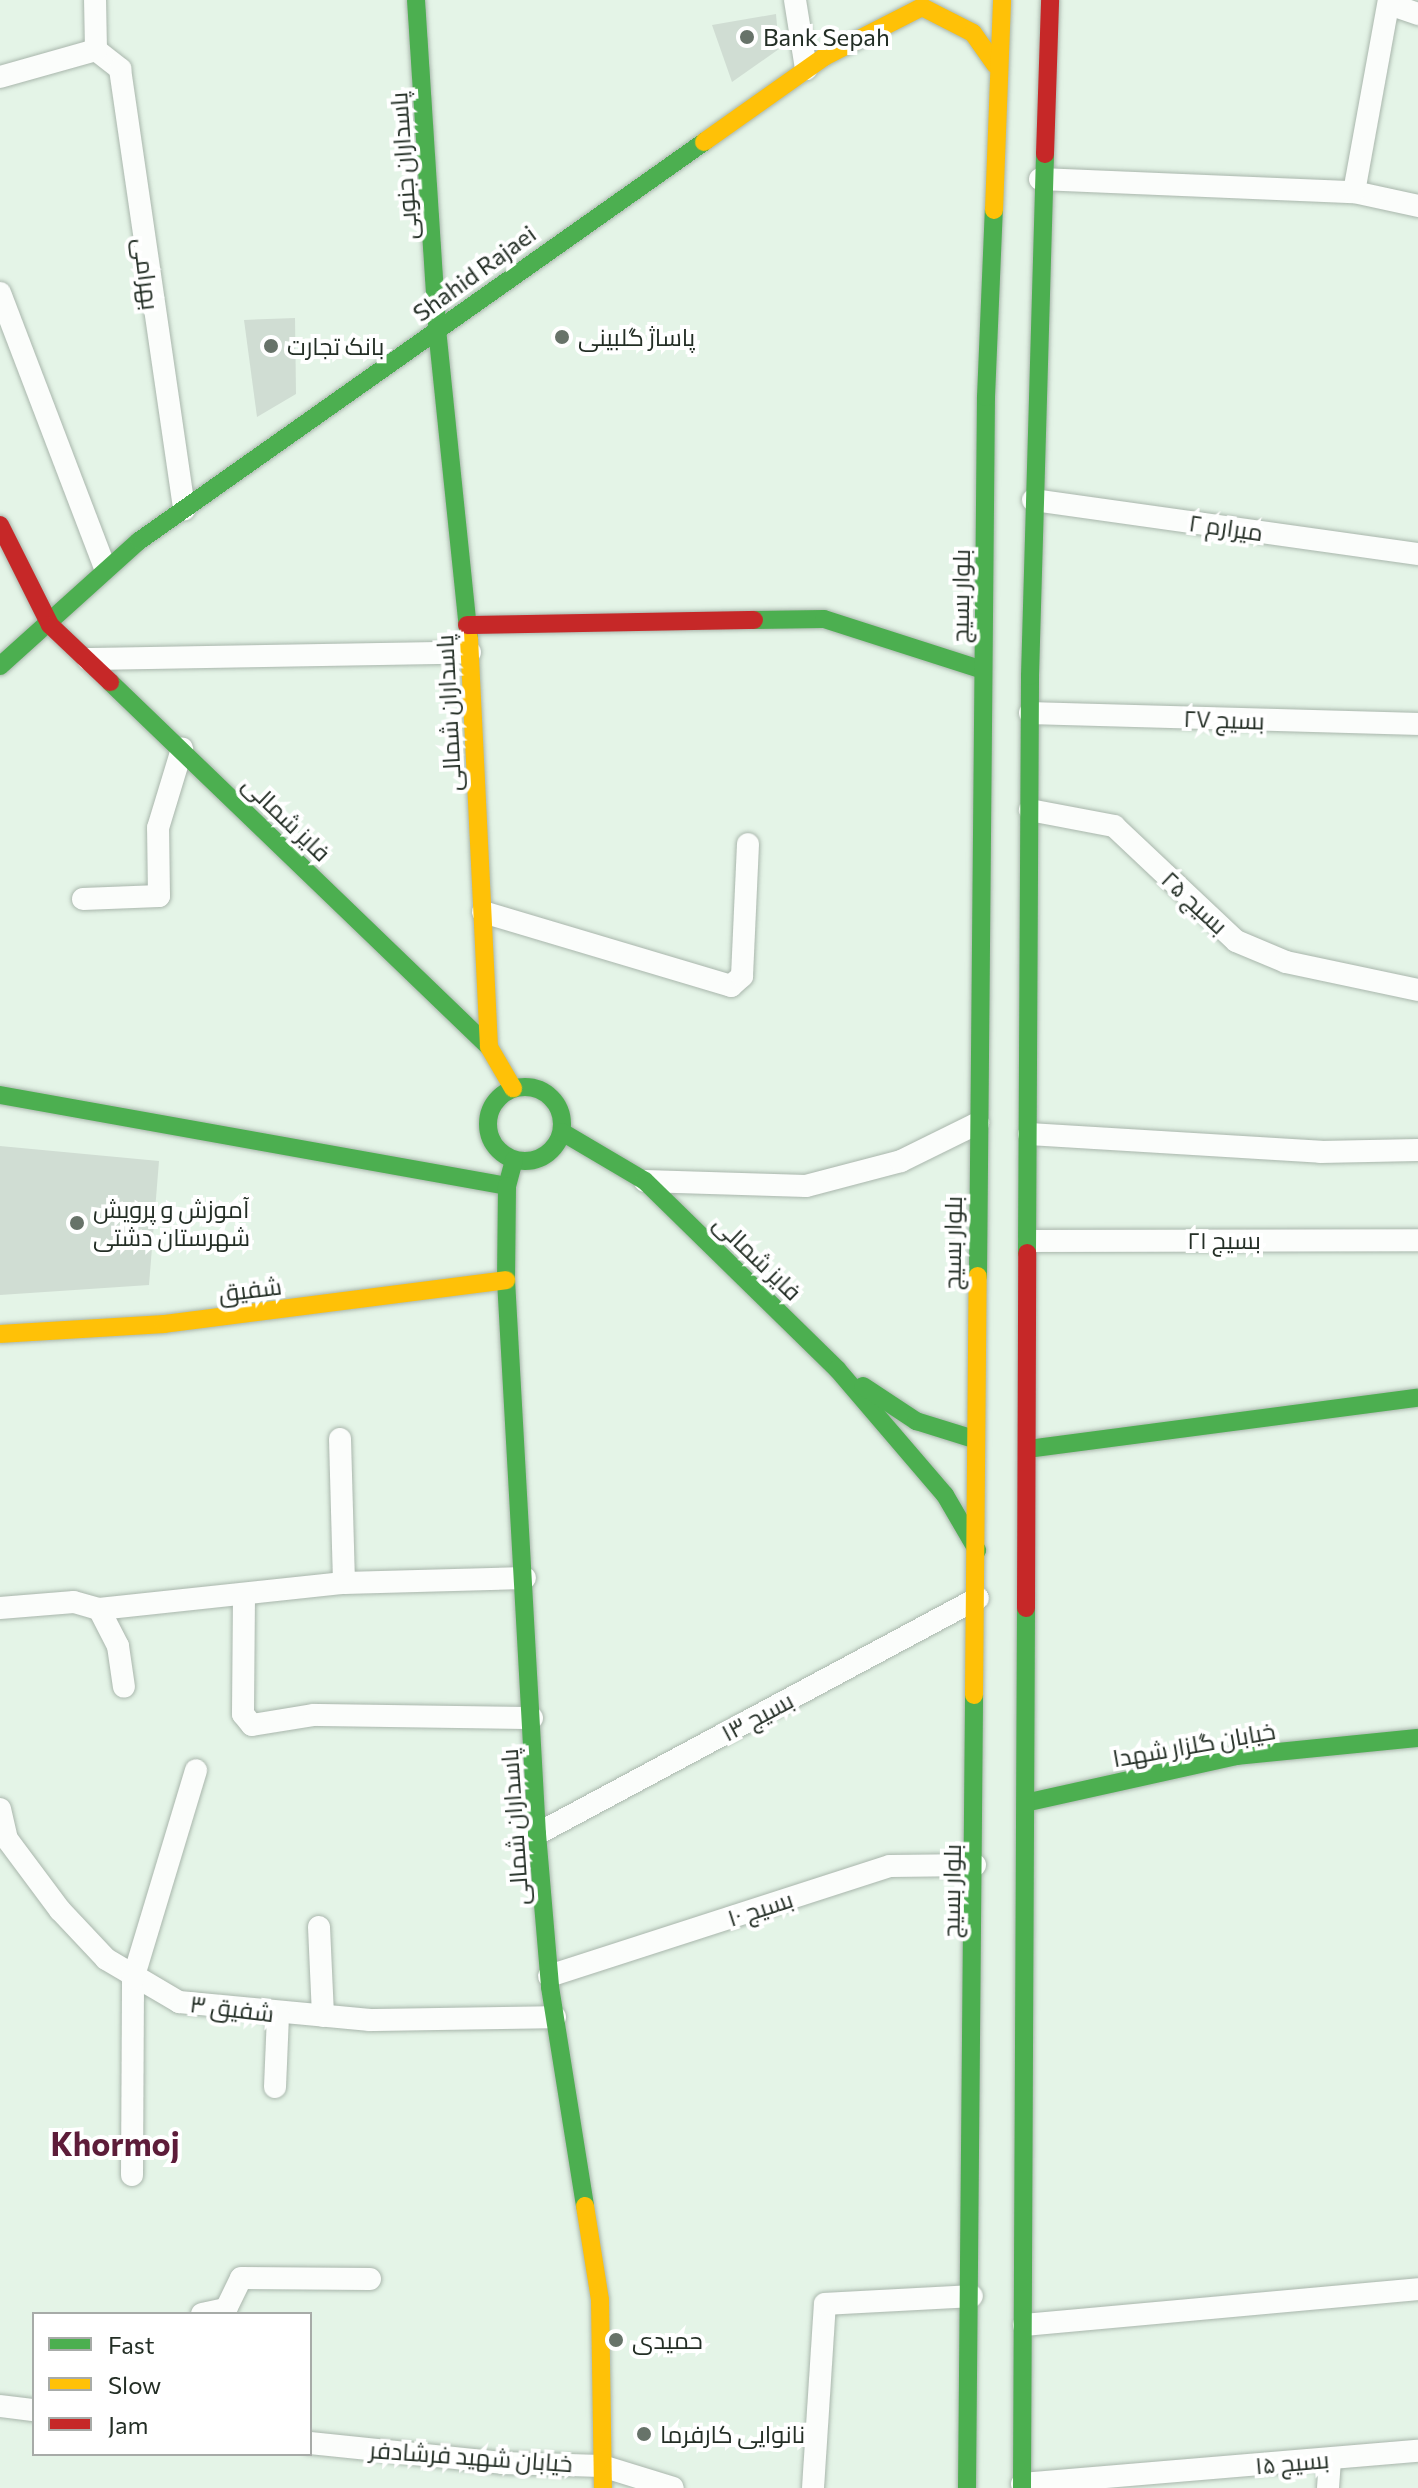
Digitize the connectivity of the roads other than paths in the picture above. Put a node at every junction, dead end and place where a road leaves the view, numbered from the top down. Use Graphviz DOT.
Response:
graph roads {
  1 [pos="95,0"];
  2 [pos="416,0"];
  3 [pos="795,0"];
  4 [pos="1002,0"];
  5 [pos="1050,0"];
  6 [pos="1389,2"];
  7 [pos="1418,14"];
  8 [pos="96,50"];
  9 [pos="995,65"];
  10 [pos="806,69"];
  11 [pos="0,77"];
  12 [pos="1040,179"];
  13 [pos="1354,192"];
  14 [pos="1418,206"];
  15 [pos="0,293"];
  16 [pos="437,329"];
  17 [pos="1033,500"];
  18 [pos="184,509"];
  19 [pos="0,525"];
  20 [pos="1418,554"];
  21 [pos="0,556"];
  22 [pos="105,568"];
  23 [pos="28,588"];
  24 [pos="50,625"];
  25 [pos="467,625"];
  26 [pos="470,652"];
  27 [pos="88,659"];
  28 [pos="0,666"];
  29 [pos="983,670"];
  30 [pos="1030,713"];
  31 [pos="1418,724"];
  32 [pos="182,749"];
  33 [pos="1030,810"];
  34 [pos="748,844"];
  35 [pos="83,899"];
  36 [pos="483,912"];
  37 [pos="1418,990"];
  38 [pos="979,1029"];
  39 [pos="1029,1031"];
  40 [pos="489,1047"];
  41 [pos="513,1088"];
  42 [pos="0,1095"];
  43 [pos="978,1123"];
  44 [pos="562,1132"];
  45 [pos="1029,1134"];
  46 [pos="1418,1150"];
  47 [pos="514,1160"];
  48 [pos="645,1181"];
  49 [pos="507,1186"];
  50 [pos="1418,1240"];
  51 [pos="1029,1241"];
  52 [pos="506,1280"];
  53 [pos="0,1334"];
  54 [pos="837,1369"];
  55 [pos="1418,1398"];
  56 [pos="340,1439"];
  57 [pos="974,1439"];
  58 [pos="1028,1449"];
  59 [pos="978,1553"];
  60 [pos="525,1578"];
  61 [pos="344,1583"];
  62 [pos="244,1596"];
  63 [pos="978,1598"];
  64 [pos="0,1608"];
  65 [pos="99,1609"];
  66 [pos="124,1687"];
  67 [pos="532,1718"];
  68 [pos="1418,1738"];
  69 [pos="196,1770"];
  70 [pos="1029,1802"];
  71 [pos="0,1809"];
  72 [pos="537,1834"];
  73 [pos="975,1865"];
  74 [pos="319,1927"];
  75 [pos="549,1976"];
  76 [pos="133,1979"];
  77 [pos="278,2014"];
  78 [pos="323,2016"];
  79 [pos="555,2017"];
  80 [pos="275,2087"];
  81 [pos="132,2175"];
  82 [pos="370,2279"];
  83 [pos="1418,2289"];
  84 [pos="972,2296"];
  85 [pos="212,2312"];
  86 [pos="1024,2325"];
  87 [pos="0,2406"];
  88 [pos="32,2410"];
  89 [pos="312,2443"];
  90 [pos="1418,2451"];
  91 [pos="1330,2459"];
  92 [pos="602,2477"];
  93 [pos="1022,2486"];
  94 [pos="673,2488"];
  95 [pos="813,2488"];
  96 [pos="967,2488"];
  97 [pos="1328,2488"];
  1 -- 8 [label="street"];
  2 -- 16 [label="main road, پاسداران جنوبی"];
  3 -- 10 [label="street"];
  4 -- 9 [label="main road, بلوار بسیج"];
  5 -- 12 [label="main road"];
  6 -- 7 [label="street"];
  6 -- 13 [label="street"];
  8 -- 11 [label="street"];
  8 -- 18 [label="street, بهرامی"];
  9 -- 10 [label="main road, Shahid Rajaei"];
  9 -- 29 [label="main road, بلوار بسیج"];
  10 -- 16 [label="main road, Shahid Rajaei"];
  12 -- 13 [label="street"];
  12 -- 17 [label="main road"];
  13 -- 14 [label="street"];
  15 -- 22 [label="street"];
  16 -- 18 [label="main road, Shahid Rajaei"];
  16 -- 25 [label="main road, پاسداران شمالی"];
  17 -- 20 [label="street, میرارم ۲"];
  17 -- 30 [label="main road"];
  18 -- 22 [label="main road, Shahid Rajaei"];
  19 -- 23 [label="main road"];
  21 -- 23 [label="main road"];
  22 -- 24 [label="main road, Shahid Rajaei"];
  23 -- 24 [label="main road, فایز شمالی"];
  24 -- 27 [label="main road, فایز شمالی"];
  24 -- 28 [label="main road, Shahid Rajaei"];
  25 -- 26 [label="main road, پاسداران شمالی"];
  25 -- 29 [label="main road"];
  26 -- 27 [label="street"];
  26 -- 36 [label="main road, پاسداران شمالی"];
  27 -- 32 [label="main road, فایز شمالی"];
  29 -- 38 [label="main road, بلوار بسیج"];
  30 -- 31 [label="street, بسیج ۲۷"];
  30 -- 33 [label="main road"];
  32 -- 35 [label="street"];
  32 -- 40 [label="main road, فایز شمالی"];
  33 -- 37 [label="street, بسیج ۲۵"];
  33 -- 39 [label="main road"];
  34 -- 36 [label="street"];
  36 -- 40 [label="main road, پاسداران شمالی"];
  38 -- 39 [label="main road"];
  38 -- 43 [label="main road, بلوار بسیج"];
  39 -- 45 [label="main road"];
  40 -- 41 [label="main road, پاسداران شمالی"];
  41 -- 44 [label="main road"];
  41 -- 47 [label="main road"];
  42 -- 49 [label="main road"];
  43 -- 48 [label="street"];
  43 -- 57 [label="main road, بلوار بسیج"];
  44 -- 47 [label="main road"];
  44 -- 48 [label="main road, فایز شمالی"];
  45 -- 46 [label="street"];
  45 -- 51 [label="main road"];
  47 -- 49 [label="main road, پاسداران شمالی"];
  48 -- 54 [label="main road, فایز شمالی"];
  49 -- 52 [label="main road, پاسداران شمالی"];
  50 -- 51 [label="street, بسیج ۲۱"];
  51 -- 58 [label="main road"];
  52 -- 53 [label="main road, شفیق"];
  52 -- 60 [label="main road, پاسداران شمالی"];
  54 -- 57 [label="main road, فایز شمالی"];
  54 -- 59 [label="main road, فایز شمالی"];
  55 -- 58 [label="main road, فایز شمالی"];
  56 -- 61 [label="street"];
  57 -- 58 [label="main road, فایز شمالی"];
  57 -- 59 [label="main road, بلوار بسیج"];
  58 -- 70 [label="main road"];
  59 -- 63 [label="main road, بلوار بسیج"];
  60 -- 61 [label="street"];
  60 -- 67 [label="main road, پاسداران شمالی"];
  61 -- 62 [label="street"];
  62 -- 65 [label="street"];
  62 -- 67 [label="street"];
  63 -- 72 [label="street, بسیج ۱۳"];
  63 -- 73 [label="main road, بلوار بسیج"];
  64 -- 65 [label="street"];
  65 -- 66 [label="street"];
  67 -- 72 [label="main road, پاسداران شمالی"];
  68 -- 70 [label="main road, خیابان گلزار شهدا"];
  69 -- 76 [label="street"];
  70 -- 86 [label="main road"];
  71 -- 76 [label="street, شفیق ۳"];
  72 -- 75 [label="main road, پاسداران شمالی"];
  73 -- 75 [label="street, بسیج ۱۰"];
  73 -- 84 [label="main road, بلوار بسیج"];
  74 -- 78 [label="street"];
  75 -- 79 [label="main road, پاسداران شمالی"];
  76 -- 77 [label="street, شفیق ۳"];
  76 -- 81 [label="street"];
  77 -- 78 [label="street, شفیق ۳"];
  77 -- 80 [label="street"];
  78 -- 79 [label="street, شفیق ۳"];
  79 -- 92 [label="main road, پاسداران شمالی"];
  82 -- 85 [label="street"];
  83 -- 86 [label="street"];
  84 -- 95 [label="street"];
  84 -- 96 [label="main road, بلوار بسیج"];
  86 -- 93 [label="main road"];
  87 -- 88 [label="street"];
  89 -- 92 [label="street, خیابان شهید فرشادفر"];
  90 -- 91 [label="street, بسیج ۱۵"];
  91 -- 93 [label="street, بسیج ۱۵"];
  91 -- 97 [label="street"];
  92 -- 94 [label="street, خیابان شهید فرشادفر"];
}
